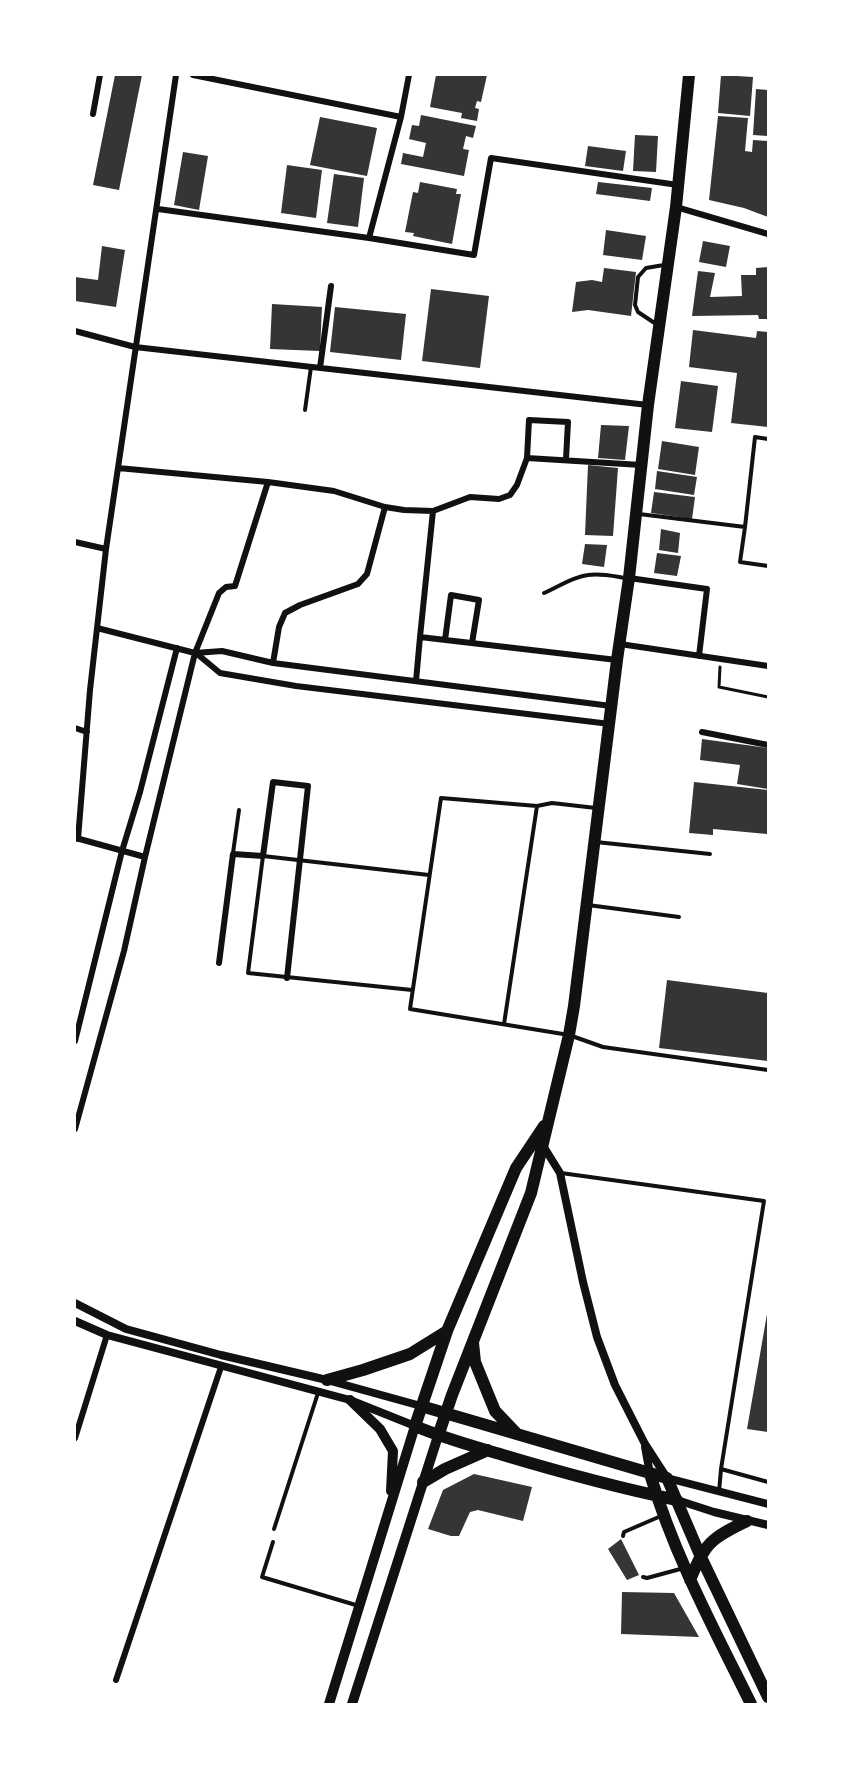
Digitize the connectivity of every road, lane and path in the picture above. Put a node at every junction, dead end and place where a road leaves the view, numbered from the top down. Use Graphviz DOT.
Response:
graph roads {
  1 [pos="100,75"];
  2 [pos="176,75"];
  3 [pos="193,75"];
  4 [pos="409,75"];
  5 [pos="689,75"];
  6 [pos="93,114"];
  7 [pos="401,117"];
  8 [pos="678,185"];
  9 [pos="676,207"];
  10 [pos="158,209"];
  11 [pos="768,234"];
  12 [pos="369,238"];
  13 [pos="668,264"];
  14 [pos="332,286"];
  15 [pos="659,327"];
  16 [pos="75,331"];
  17 [pos="135,347"];
  18 [pos="311,367"];
  19 [pos="320,368"];
  20 [pos="648,405"];
  21 [pos="305,410"];
  22 [pos="768,439"];
  23 [pos="527,458"];
  24 [pos="566,459"];
  25 [pos="641,465"];
  26 [pos="118,468"];
  27 [pos="268,482"];
  28 [pos="385,507"];
  29 [pos="433,511"];
  30 [pos="636,514"];
  31 [pos="745,527"];
  32 [pos="75,542"];
  33 [pos="106,549"];
  34 [pos="768,566"];
  35 [pos="629,578"];
  36 [pos="544,593"];
  37 [pos="97,628"];
  38 [pos="420,637"];
  39 [pos="445,640"];
  40 [pos="472,643"];
  41 [pos="620,644"];
  42 [pos="177,648"];
  43 [pos="195,653"];
  44 [pos="699,656"];
  45 [pos="721,658"];
  46 [pos="617,660"];
  47 [pos="273,663"];
  48 [pos="768,666"];
  49 [pos="416,681"];
  50 [pos="768,697"];
  51 [pos="612,706"];
  52 [pos="610,724"];
  53 [pos="75,728"];
  54 [pos="87,732"];
  55 [pos="702,732"];
  56 [pos="768,745"];
  57 [pos="537,806"];
  58 [pos="599,808"];
  59 [pos="239,810"];
  60 [pos="77,838"];
  61 [pos="595,842"];
  62 [pos="122,851"];
  63 [pos="233,854"];
  64 [pos="710,854"];
  65 [pos="263,856"];
  66 [pos="145,857"];
  67 [pos="300,860"];
  68 [pos="429,875"];
  69 [pos="587,905"];
  70 [pos="679,917"];
  71 [pos="219,963"];
  72 [pos="287,978"];
  73 [pos="412,990"];
  74 [pos="504,1024"];
  75 [pos="569,1035"];
  76 [pos="75,1041"];
  77 [pos="768,1070"];
  78 [pos="75,1129"];
  79 [pos="539,1141"];
  80 [pos="560,1173"];
  81 [pos="766,1200"];
  82 [pos="75,1303"];
  83 [pos="75,1321"];
  84 [pos="447,1331"];
  85 [pos="107,1335"];
  86 [pos="473,1342"];
  87 [pos="221,1367"];
  88 [pos="327,1380"];
  89 [pos="318,1392"];
  90 [pos="350,1400"];
  91 [pos="421,1406"];
  92 [pos="445,1414"];
  93 [pos="415,1426"];
  94 [pos="519,1435"];
  95 [pos="438,1436"];
  96 [pos="75,1438"];
  97 [pos="645,1444"];
  98 [pos="488,1450"];
  99 [pos="721,1469"];
  100 [pos="650,1474"];
  101 [pos="667,1478"];
  102 [pos="423,1482"];
  103 [pos="768,1482"];
  104 [pos="719,1492"];
  105 [pos="656,1496"];
  106 [pos="677,1500"];
  107 [pos="768,1504"];
  108 [pos="391,1506"];
  109 [pos="663,1515"];
  110 [pos="747,1521"];
  111 [pos="768,1526"];
  112 [pos="274,1529"];
  113 [pos="623,1536"];
  114 [pos="273,1542"];
  115 [pos="700,1555"];
  116 [pos="685,1568"];
  117 [pos="643,1577"];
  118 [pos="690,1580"];
  119 [pos="360,1606"];
  120 [pos="341,1667"];
  121 [pos="361,1676"];
  122 [pos="116,1680"];
  123 [pos="768,1697"];
  124 [pos="329,1704"];
  125 [pos="352,1704"];
  126 [pos="752,1704"];
  1 -- 6 [label="street"];
  2 -- 10 [label="street"];
  3 -- 7 [label="street"];
  4 -- 7 [label="street"];
  5 -- 8 [label="highway"];
  7 -- 12 [label="street"];
  8 -- 9 [label="highway"];
  8 -- 12 [label="street"];
  9 -- 11 [label="street"];
  9 -- 13 [label="highway"];
  10 -- 12 [label="street"];
  10 -- 17 [label="street"];
  13 -- 15 [label="highway"];
  13 -- 15 [label="lane"];
  14 -- 19 [label="street"];
  15 -- 20 [label="highway"];
  16 -- 17 [label="street"];
  17 -- 18 [label="street"];
  17 -- 26 [label="street"];
  18 -- 19 [label="street"];
  18 -- 21 [label="lane"];
  19 -- 20 [label="street"];
  20 -- 25 [label="highway"];
  22 -- 31 [label="lane"];
  23 -- 24 [label="street"];
  23 -- 24 [label="street"];
  23 -- 29 [label="street"];
  24 -- 25 [label="street"];
  25 -- 30 [label="highway"];
  26 -- 27 [label="street"];
  26 -- 33 [label="street"];
  27 -- 28 [label="street"];
  27 -- 43 [label="street"];
  28 -- 29 [label="street"];
  28 -- 47 [label="street"];
  29 -- 38 [label="street"];
  30 -- 31 [label="lane"];
  30 -- 35 [label="highway"];
  31 -- 34 [label="lane"];
  32 -- 33 [label="street"];
  33 -- 37 [label="street"];
  35 -- 36 [label="lane"];
  35 -- 41 [label="highway"];
  35 -- 44 [label="street"];
  37 -- 42 [label="street"];
  37 -- 54 [label="street"];
  38 -- 39 [label="street"];
  38 -- 49 [label="street"];
  39 -- 40 [label="street"];
  39 -- 40 [label="street"];
  40 -- 46 [label="street"];
  41 -- 44 [label="street"];
  41 -- 46 [label="highway"];
  42 -- 43 [label="street"];
  42 -- 62 [label="street"];
  43 -- 47 [label="street"];
  43 -- 52 [label="street"];
  43 -- 66 [label="street"];
  44 -- 45 [label="street"];
  45 -- 48 [label="street"];
  45 -- 50 [label="path"];
  46 -- 51 [label="highway"];
  47 -- 49 [label="street"];
  49 -- 51 [label="street"];
  51 -- 52 [label="highway"];
  52 -- 58 [label="highway"];
  53 -- 54 [label="street"];
  54 -- 60 [label="street"];
  55 -- 56 [label="street"];
  57 -- 58 [label="lane"];
  57 -- 68 [label="lane"];
  57 -- 74 [label="lane"];
  58 -- 61 [label="highway"];
  59 -- 63 [label="lane"];
  60 -- 62 [label="street"];
  61 -- 64 [label="lane"];
  61 -- 69 [label="highway"];
  62 -- 66 [label="street"];
  62 -- 76 [label="street"];
  63 -- 65 [label="street"];
  63 -- 71 [label="street"];
  65 -- 67 [label="lane"];
  65 -- 67 [label="street"];
  65 -- 72 [label="lane"];
  66 -- 78 [label="street"];
  67 -- 68 [label="lane"];
  67 -- 72 [label="street"];
  68 -- 73 [label="lane"];
  69 -- 70 [label="lane"];
  69 -- 75 [label="highway"];
  72 -- 73 [label="lane"];
  73 -- 74 [label="lane"];
  74 -- 75 [label="lane"];
  75 -- 77 [label="lane"];
  75 -- 79 [label="highway"];
  79 -- 80 [label="street"];
  79 -- 84 [label="highway"];
  79 -- 86 [label="highway"];
  80 -- 81 [label="lane"];
  80 -- 97 [label="street"];
  81 -- 99 [label="lane"];
  82 -- 88 [label="street"];
  83 -- 85 [label="street"];
  84 -- 88 [label="highway"];
  84 -- 91 [label="highway"];
  85 -- 87 [label="street"];
  85 -- 96 [label="street"];
  86 -- 92 [label="highway"];
  86 -- 94 [label="highway"];
  87 -- 89 [label="street"];
  87 -- 122 [label="street"];
  88 -- 91 [label="street"];
  89 -- 90 [label="street"];
  89 -- 112 [label="lane"];
  90 -- 93 [label="street"];
  90 -- 108 [label="main road"];
  91 -- 92 [label="highway"];
  91 -- 93 [label="highway"];
  92 -- 94 [label="highway"];
  92 -- 95 [label="highway"];
  93 -- 95 [label="highway"];
  93 -- 108 [label="main road"];
  94 -- 100 [label="highway"];
  95 -- 98 [label="highway"];
  95 -- 102 [label="main road"];
  97 -- 100 [label="street"];
  97 -- 101 [label="street"];
  98 -- 102 [label="highway"];
  98 -- 105 [label="highway"];
  99 -- 103 [label="lane"];
  99 -- 104 [label="lane"];
  100 -- 101 [label="highway"];
  100 -- 105 [label="highway"];
  101 -- 104 [label="street"];
  101 -- 106 [label="highway"];
  102 -- 121 [label="main road"];
  104 -- 107 [label="street"];
  105 -- 106 [label="highway"];
  105 -- 109 [label="highway"];
  106 -- 110 [label="street"];
  106 -- 115 [label="highway"];
  108 -- 119 [label="main road"];
  109 -- 113 [label="lane"];
  109 -- 116 [label="highway"];
  110 -- 111 [label="street"];
  110 -- 115 [label="highway"];
  114 -- 119 [label="lane"];
  115 -- 118 [label="highway"];
  115 -- 123 [label="highway"];
  116 -- 117 [label="lane"];
  116 -- 118 [label="highway"];
  118 -- 126 [label="highway"];
  119 -- 120 [label="main road"];
  120 -- 121 [label="main road"];
  120 -- 124 [label="main road"];
  121 -- 125 [label="main road"];
}
